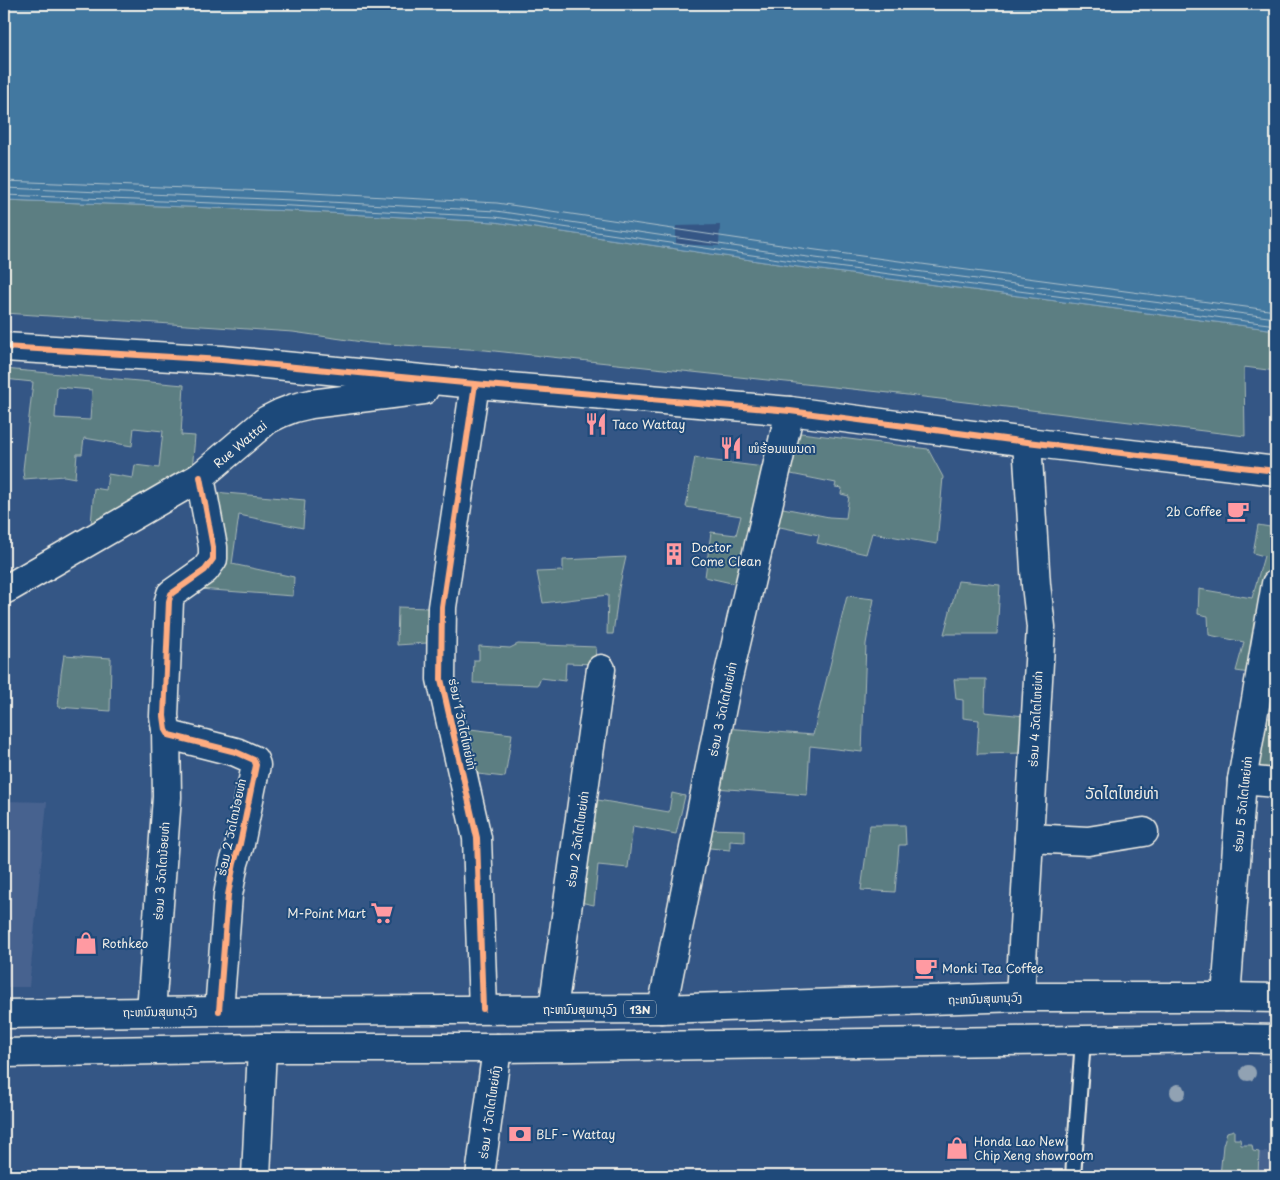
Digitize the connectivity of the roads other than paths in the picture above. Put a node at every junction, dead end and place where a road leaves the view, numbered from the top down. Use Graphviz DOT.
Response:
graph roads {
  1 [pos="4,347"];
  2 [pos="475,384"];
  3 [pos="790,411"];
  4 [pos="1027,442"];
  5 [pos="1276,471"];
  6 [pos="200,477"];
  7 [pos="1276,584"];
  8 [pos="4,590"];
  9 [pos="601,669"];
  10 [pos="166,730"];
  11 [pos="1242,780"];
  12 [pos="1276,783"];
  13 [pos="1144,832"];
  14 [pos="1029,838"];
  15 [pos="1020,997"];
  16 [pos="1226,997"];
  17 [pos="1276,998"];
  18 [pos="483,1009"];
  19 [pos="553,1009"];
  20 [pos="662,1009"];
  21 [pos="151,1011"];
  22 [pos="219,1011"];
  23 [pos="4,1014"];
  24 [pos="1276,1039"];
  25 [pos="1083,1040"];
  26 [pos="262,1048"];
  27 [pos="497,1048"];
  28 [pos="4,1053"];
  29 [pos="256,1176"];
  30 [pos="480,1176"];
  31 [pos="1073,1176"];
  1 -- 2 [label="main road"];
  2 -- 3 [label="main road"];
  2 -- 6 [label="main road, Rue Wattai"];
  2 -- 18 [label="main road, ຮ່ອມ 1 ວັດໄຕໄຫຍ່ທ່າ"];
  3 -- 4 [label="main road"];
  3 -- 20 [label="main road, ຮ່ອມ 3 ວັດໄຕໄຫຍ່ທ່າ"];
  4 -- 5 [label="main road"];
  4 -- 14 [label="main road, ຮ່ອມ 4 ວັດໄຕໄຫຍ່ທ່າ"];
  6 -- 8 [label="main road, Rue Wattai"];
  6 -- 10 [label="main road"];
  7 -- 11 [label="main road, ຮ່ອມ 5 ວັດໄຕໄຫຍ່ທ່າ"];
  9 -- 19 [label="main road, ຮ່ອມ 2 ວັດໄຕໄຫຍ່ທ່າ"];
  10 -- 21 [label="main road, ຮ່ອມ 3 ວັດໄຕນ້ອຍທ່າ"];
  10 -- 22 [label="main road, ຮ່ອມ 2 ວັດໄຕນ້ອຍທ່າ"];
  11 -- 12 [label="main road"];
  11 -- 16 [label="main road, ຮ່ອມ 5 ວັດໄຕໄຫຍ່ທ່າ"];
  13 -- 14 [label="main road"];
  14 -- 15 [label="main road, ຮ່ອມ 4 ວັດໄຕໄຫຍ່ທ່າ"];
  15 -- 16 [label="main road, ຖະຫນົນສຸພານຸວົງ / 13N"];
  15 -- 20 [label="main road, ຖະຫນົນສຸພານຸວົງ / 13N"];
  16 -- 17 [label="main road, ຖະຫນົນສຸພານຸວົງ / 13N"];
  18 -- 19 [label="main road, ຖະຫນົນສຸພານຸວົງ / 13N"];
  18 -- 22 [label="main road, ຖະຫນົນສຸພານຸວົງ / 13N"];
  19 -- 20 [label="main road, ຖະຫນົນສຸພານຸວົງ / 13N"];
  21 -- 22 [label="main road, ຖະຫນົນສຸພານຸວົງ / 13N"];
  21 -- 23 [label="main road, ຖະຫນົນສຸພານຸວົງ / 13N"];
  24 -- 25 [label="main road"];
  25 -- 27 [label="main road"];
  25 -- 31 [label="lane"];
  26 -- 27 [label="main road"];
  26 -- 28 [label="main road"];
  26 -- 29 [label="main road"];
  27 -- 30 [label="main road, ຮ່ອມ 1 ວັດໄຕໄຫຍ່ທົ່ງ"];
}
